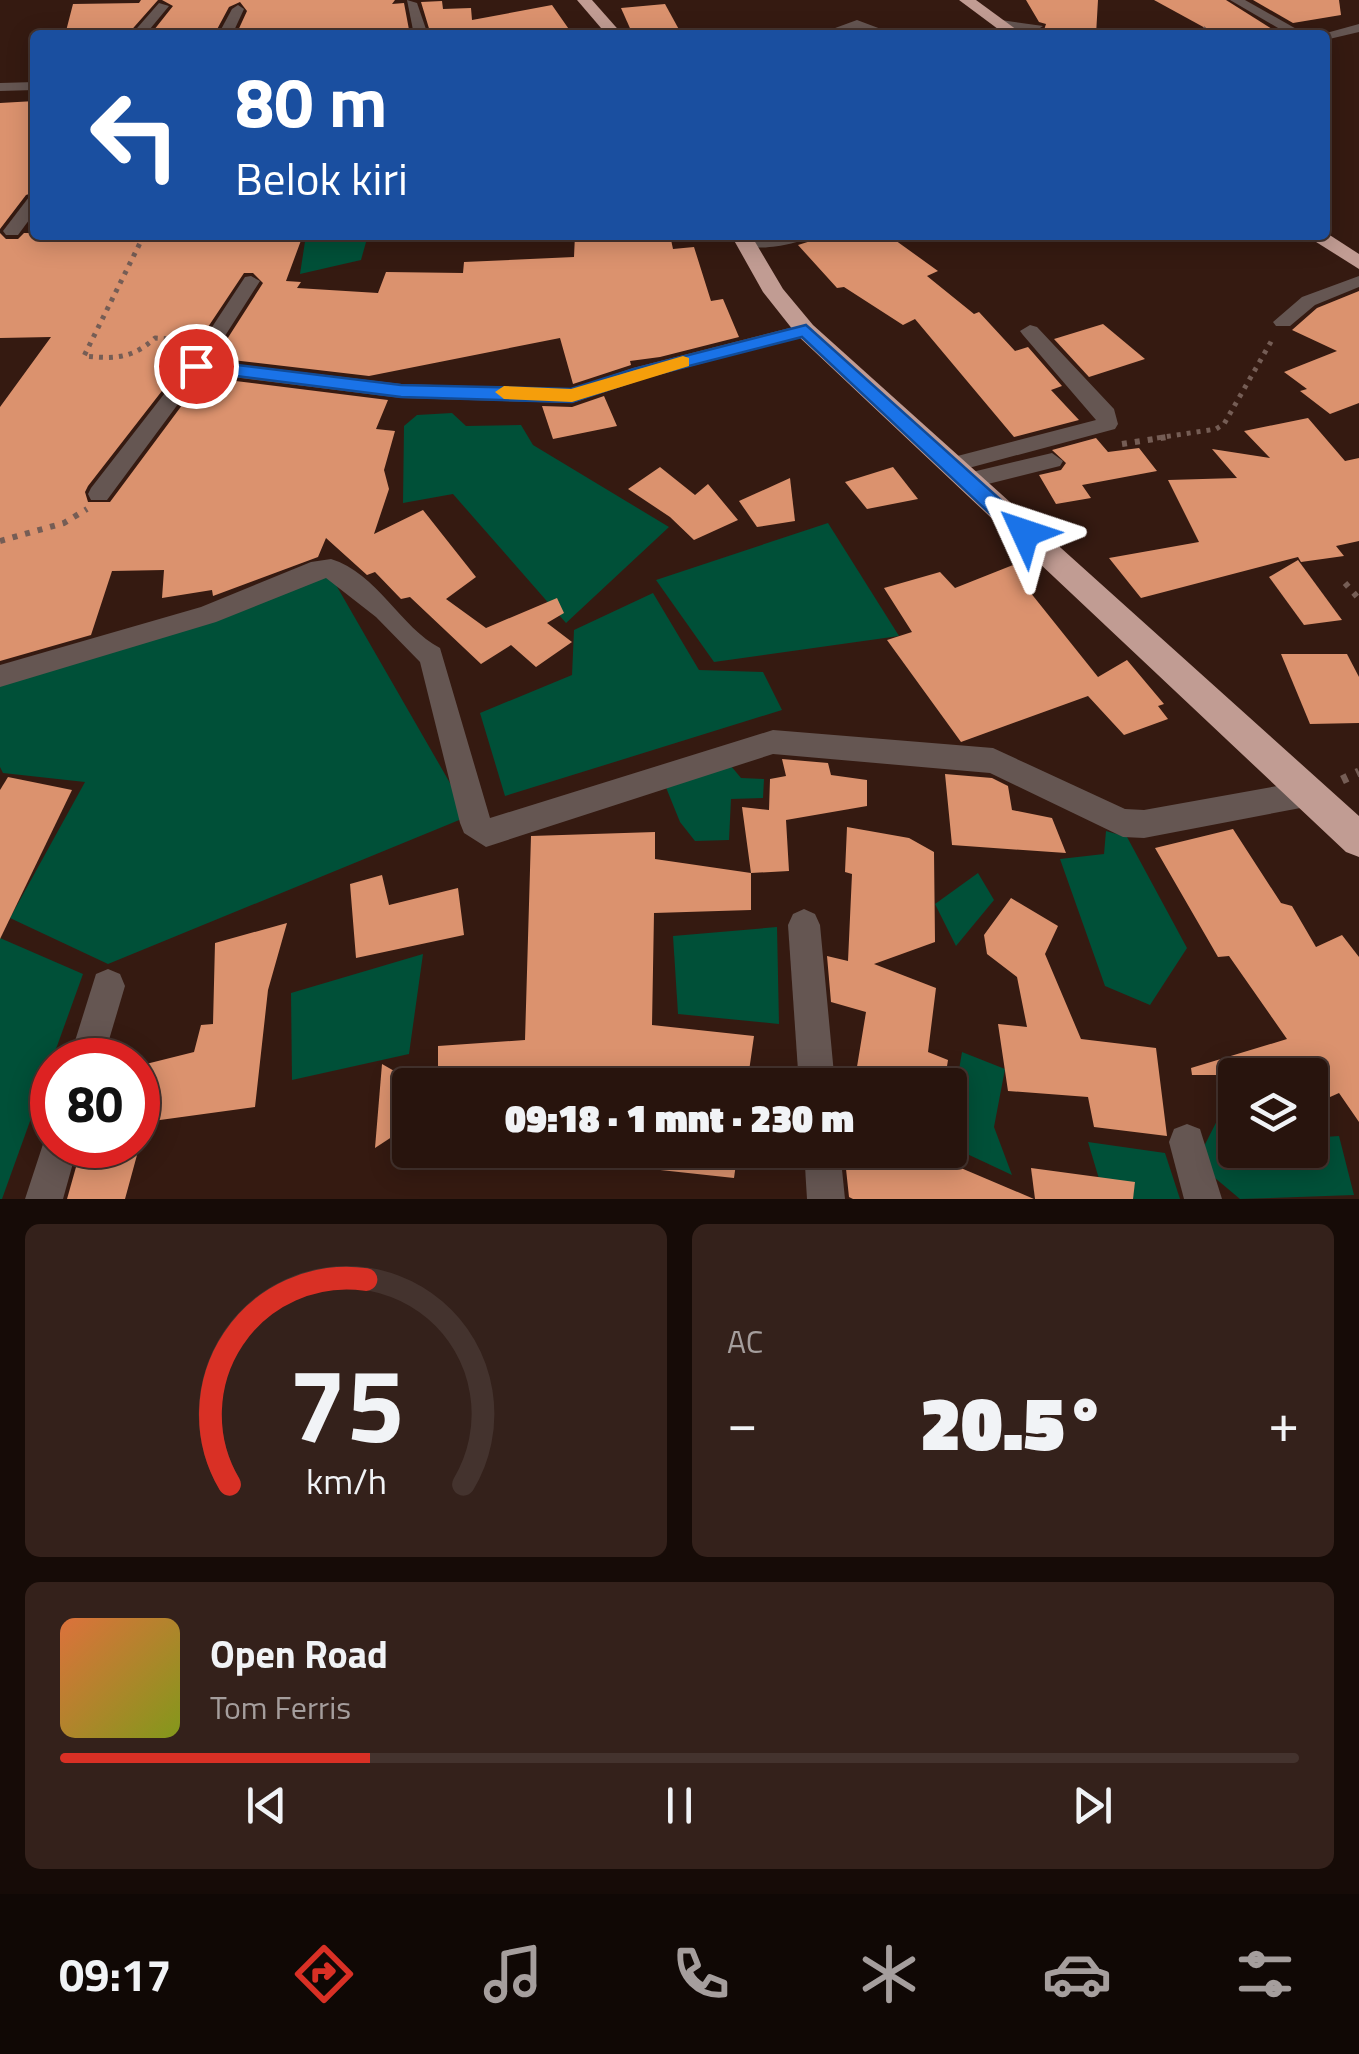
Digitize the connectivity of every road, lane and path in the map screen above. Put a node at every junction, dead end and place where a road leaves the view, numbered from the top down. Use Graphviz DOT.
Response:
graph roads {
  1 [pos="584,0"];
  2 [pos="966,0"];
  3 [pos="1236,0"];
  4 [pos="410,3"];
  5 [pos="163,6"];
  6 [pos="238,9"];
  7 [pos="1001,24"];
  8 [pos="1036,26"];
  9 [pos="1203,28"];
  10 [pos="1359,28"];
  11 [pos="142,30"];
  12 [pos="228,30"];
  13 [pos="419,30"];
  14 [pos="611,30"];
  15 [pos="838,30"];
  16 [pos="875,30"];
  17 [pos="1009,30"];
  18 [pos="1206,30"];
  19 [pos="1291,30"];
  20 [pos="1330,35"];
  21 [pos="30,86"];
  22 [pos="0,87"];
  23 [pos="30,208"];
  24 [pos="12,232"];
  25 [pos="142,240"];
  26 [pos="745,240"];
  27 [pos="1323,240"];
  28 [pos="1359,264"];
  29 [pos="251,281"];
  30 [pos="1359,281"];
  31 [pos="1283,322"];
  32 [pos="806,330"];
  33 [pos="1030,332"];
  34 [pos="211,344"];
  35 [pos="196,366"];
  36 [pos="1116,446"];
  37 [pos="1052,461"];
  38 [pos="958,473"];
  39 [pos="100,494"];
  40 [pos="0,541"];
  41 [pos="1345,583"];
  42 [pos="1359,599"];
  43 [pos="0,676"];
  44 [pos="1311,793"];
  45 [pos="1359,840"];
  46 [pos="804,925"];
  47 [pos="108,986"];
  48 [pos="93,1038"];
  49 [pos="816,1068"];
  50 [pos="1187,1142"];
  51 [pos="53,1168"];
  52 [pos="823,1168"];
  53 [pos="44,1199"];
  54 [pos="826,1199"];
  55 [pos="1203,1199"];
  1 -- 14 [label="highway"];
  2 -- 7 [label="highway"];
  3 -- 19 [label="street"];
  4 -- 13 [label="street"];
  5 -- 11 [label="street"];
  6 -- 12 [label="street"];
  7 -- 8 [label="street"];
  7 -- 17 [label="highway"];
  9 -- 18 [label="path"];
  10 -- 20 [label="street"];
  15 -- 16 [label="street"];
  21 -- 22 [label="street"];
  23 -- 24 [label="street"];
  25 -- 34 [label="path"];
  26 -- 32 [label="highway"];
  27 -- 28 [label="highway"];
  29 -- 34 [label="street"];
  30 -- 31 [label="street"];
  31 -- 36 [label="path"];
  32 -- 35 [label="street"];
  32 -- 38 [label="highway"];
  33 -- 38 [label="street"];
  34 -- 35 [label="street"];
  35 -- 39 [label="street"];
  37 -- 38 [label="street"];
  38 -- 44 [label="highway"];
  39 -- 40 [label="path"];
  41 -- 42 [label="path"];
  43 -- 44 [label="street"];
  44 -- 45 [label="highway"];
  46 -- 49 [label="street"];
  47 -- 48 [label="street"];
  50 -- 55 [label="street"];
  51 -- 53 [label="street"];
  52 -- 54 [label="street"];
}
